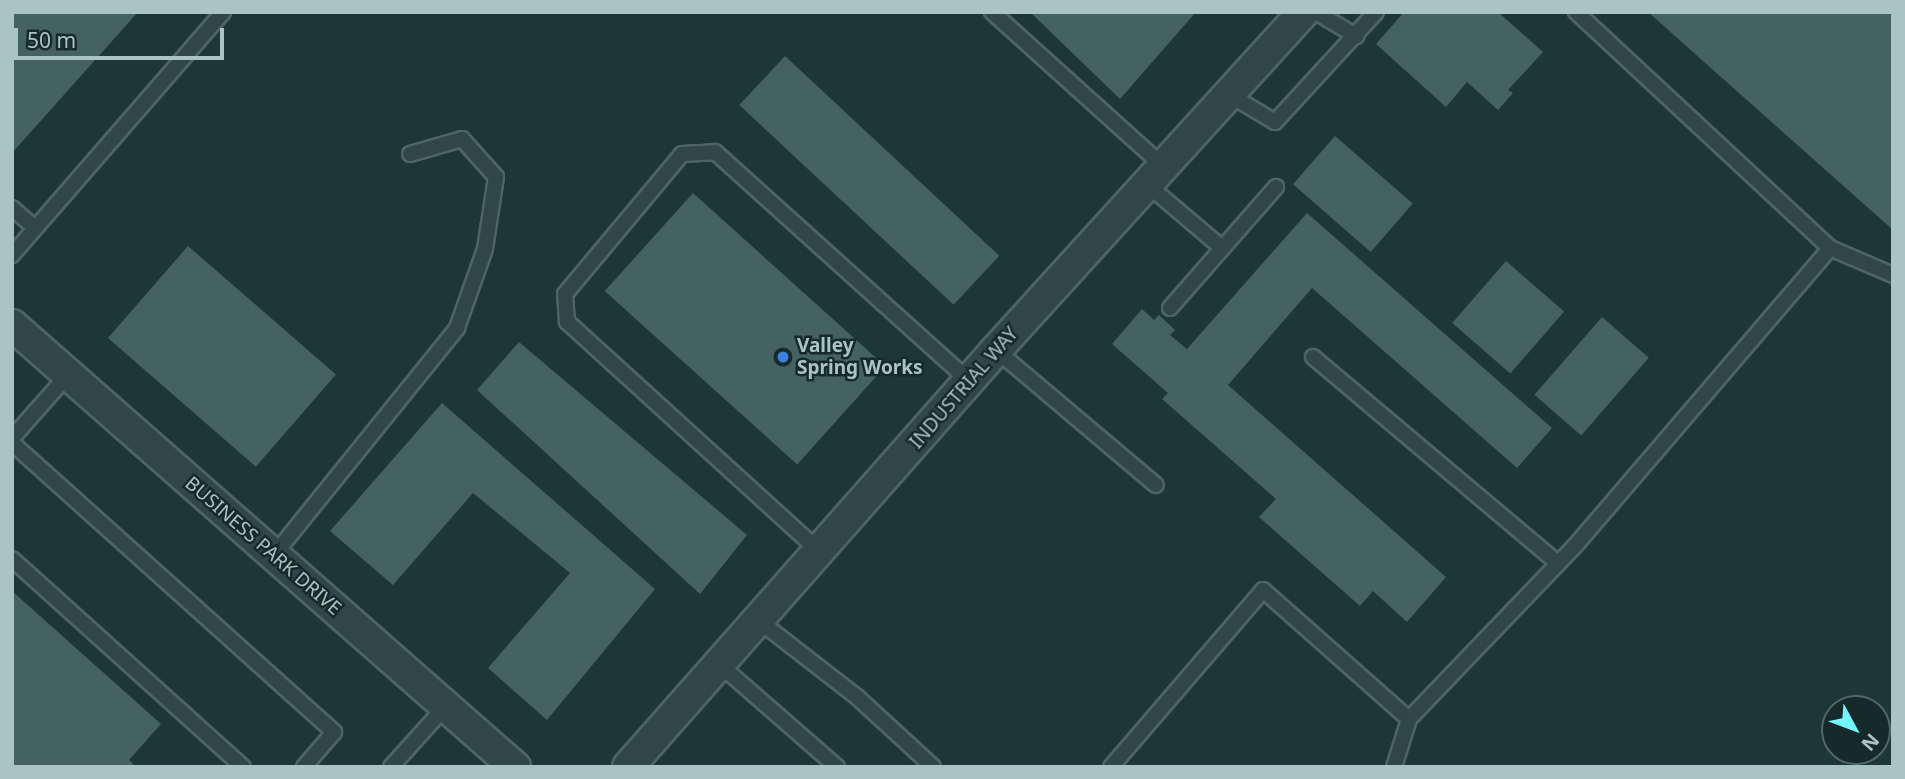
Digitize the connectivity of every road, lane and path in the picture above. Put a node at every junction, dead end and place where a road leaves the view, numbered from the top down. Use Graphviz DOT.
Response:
graph roads {
  1 [pos="223,12"];
  2 [pos="992,12"];
  3 [pos="1304,12"];
  4 [pos="1317,12"];
  5 [pos="1376,12"];
  6 [pos="1576,12"];
  7 [pos="1356,36"];
  8 [pos="1230,95"];
  9 [pos="410,154"];
  10 [pos="1157,177"];
  11 [pos="1276,187"];
  12 [pos="12,208"];
  13 [pos="34,227"];
  14 [pos="1222,248"];
  15 [pos="1830,248"];
  16 [pos="12,255"];
  17 [pos="1893,275"];
  18 [pos="1170,308"];
  19 [pos="13,327"];
  20 [pos="996,350"];
  21 [pos="1312,357"];
  22 [pos="68,375"];
  23 [pos="971,382"];
  24 [pos="12,441"];
  25 [pos="1156,485"];
  26 [pos="819,551"];
  27 [pos="274,555"];
  28 [pos="12,559"];
  29 [pos="1558,563"];
  30 [pos="758,620"];
  31 [pos="719,664"];
  32 [pos="445,707"];
  33 [pos="1409,719"];
  34 [pos="243,767"];
  35 [pos="304,767"];
  36 [pos="391,767"];
  37 [pos="515,767"];
  38 [pos="628,767"];
  39 [pos="837,767"];
  40 [pos="933,767"];
  41 [pos="1111,767"];
  42 [pos="1394,767"];
  1 -- 13 [label="lane"];
  2 -- 10 [label="lane"];
  3 -- 8 [label="street, INDUSTRIAL WAY"];
  4 -- 7 [label="lane"];
  5 -- 7 [label="lane"];
  6 -- 15 [label="lane"];
  7 -- 8 [label="lane"];
  8 -- 10 [label="street, INDUSTRIAL WAY"];
  9 -- 27 [label="lane"];
  10 -- 14 [label="lane"];
  10 -- 20 [label="street, INDUSTRIAL WAY"];
  11 -- 14 [label="lane"];
  12 -- 13 [label="lane"];
  13 -- 16 [label="lane"];
  14 -- 18 [label="lane"];
  15 -- 17 [label="lane"];
  15 -- 29 [label="lane"];
  19 -- 22 [label="street, BUSINESS PARK DRIVE"];
  20 -- 23 [label="street, INDUSTRIAL WAY"];
  20 -- 25 [label="lane"];
  21 -- 29 [label="lane"];
  22 -- 24 [label="lane"];
  22 -- 27 [label="street, BUSINESS PARK DRIVE"];
  23 -- 26 [label="street, INDUSTRIAL WAY"];
  23 -- 26 [label="lane"];
  24 -- 35 [label="lane"];
  26 -- 30 [label="street, INDUSTRIAL WAY"];
  27 -- 32 [label="street, BUSINESS PARK DRIVE"];
  28 -- 34 [label="lane"];
  29 -- 33 [label="lane"];
  30 -- 31 [label="street, INDUSTRIAL WAY"];
  30 -- 40 [label="lane"];
  31 -- 38 [label="street, INDUSTRIAL WAY"];
  31 -- 39 [label="lane"];
  32 -- 36 [label="lane"];
  32 -- 37 [label="street, BUSINESS PARK DRIVE"];
  33 -- 41 [label="lane"];
  33 -- 42 [label="lane"];
}
